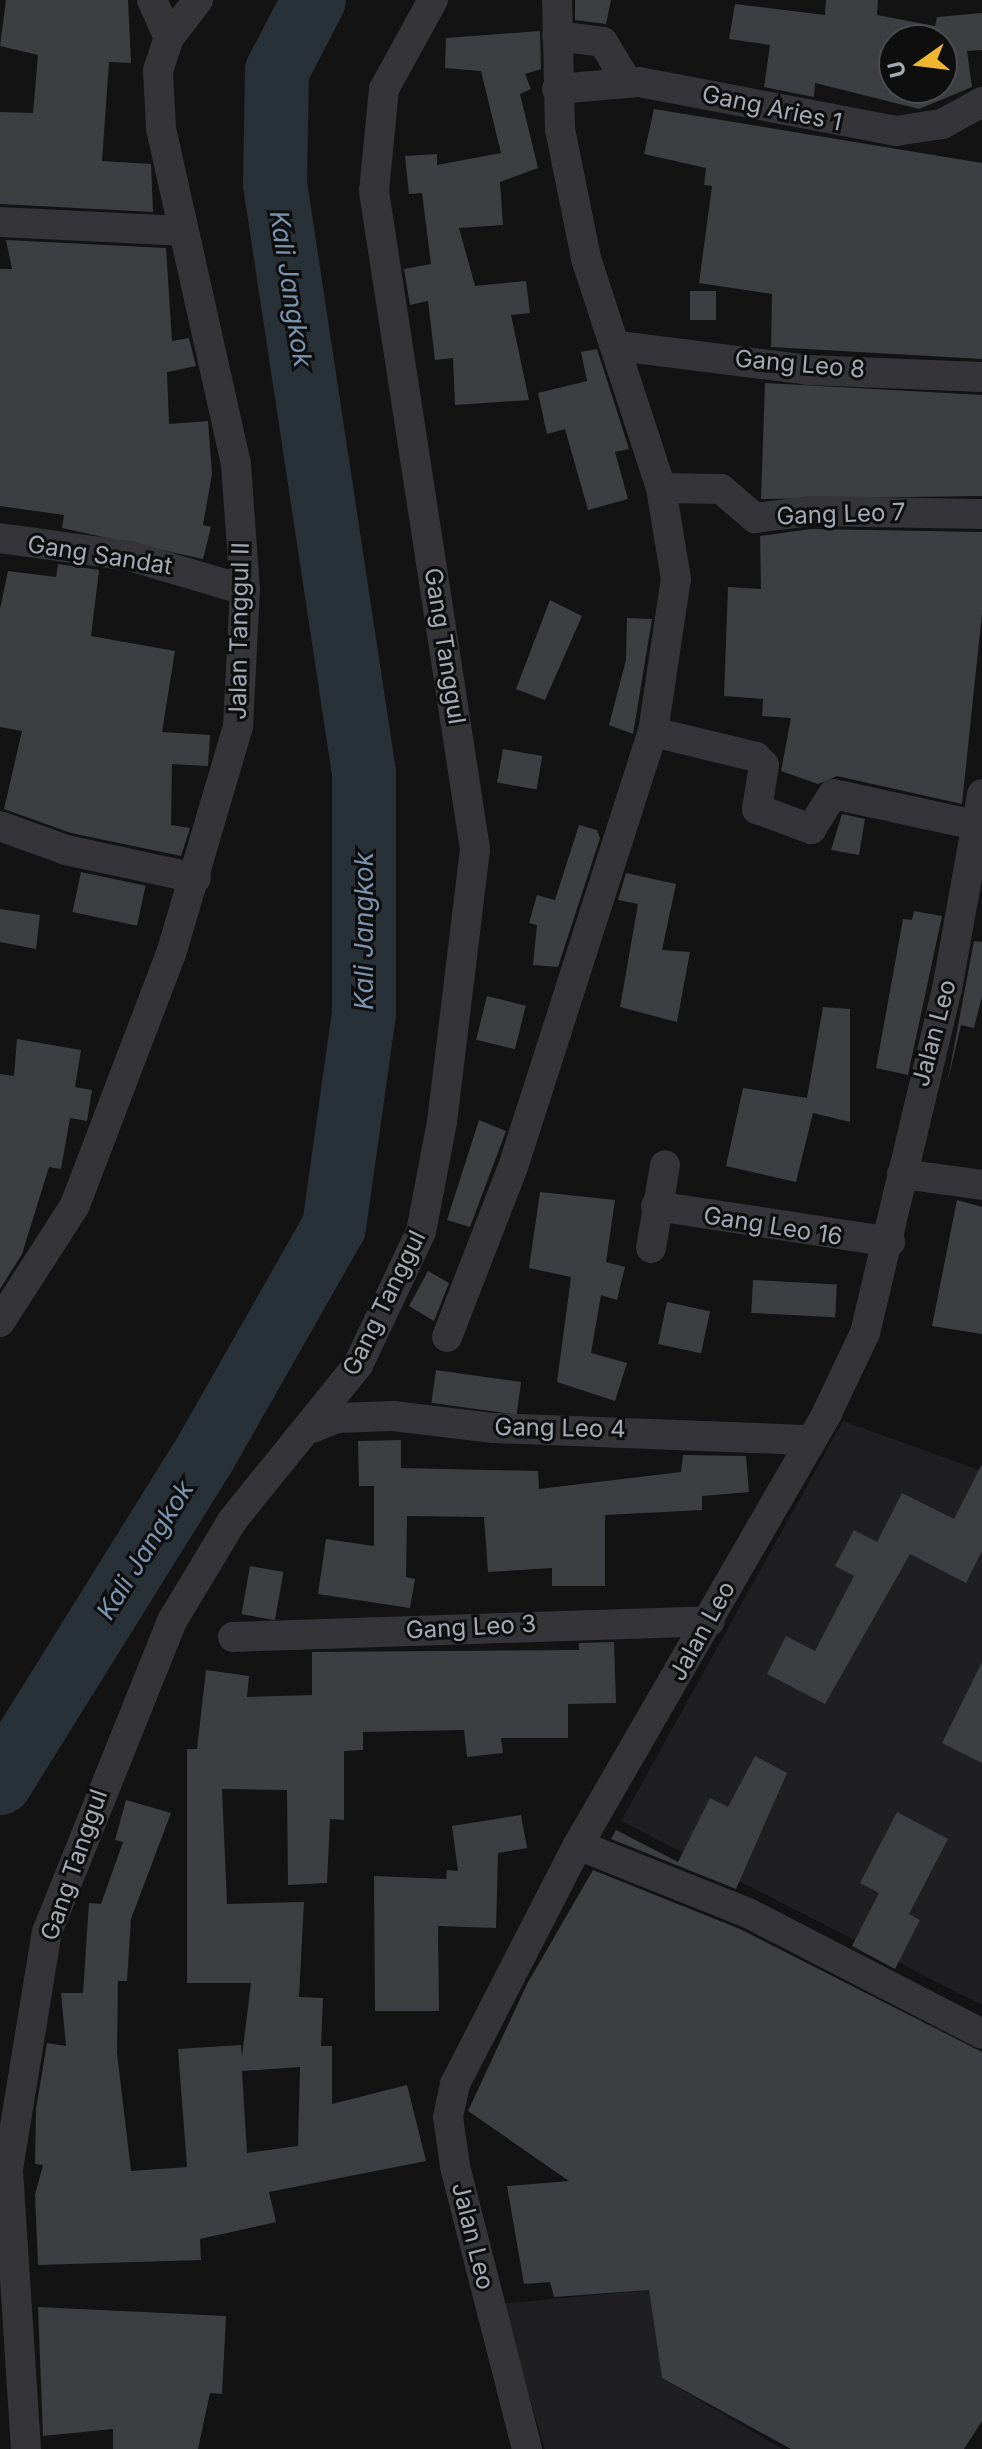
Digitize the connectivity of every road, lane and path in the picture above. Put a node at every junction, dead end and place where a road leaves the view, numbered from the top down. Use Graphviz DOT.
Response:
graph roads {
  1 [pos="152,0"];
  2 [pos="198,0"];
  3 [pos="433,0"];
  4 [pos="557,0"];
  5 [pos="557,36"];
  6 [pos="169,38"];
  7 [pos="627,82"];
  8 [pos="557,89"];
  9 [pos="982,102"];
  10 [pos="0,222"];
  11 [pos="182,231"];
  12 [pos="619,346"];
  13 [pos="982,377"];
  14 [pos="662,488"];
  15 [pos="982,514"];
  16 [pos="0,538"];
  17 [pos="245,590"];
  18 [pos="653,732"];
  19 [pos="982,794"];
  20 [pos="975,825"];
  21 [pos="0,826"];
  22 [pos="196,878"];
  23 [pos="665,1165"];
  24 [pos="902,1174"];
  25 [pos="982,1185"];
  26 [pos="656,1206"];
  27 [pos="890,1242"];
  28 [pos="651,1248"];
  29 [pos="0,1322"];
  30 [pos="447,1337"];
  31 [pos="312,1428"];
  32 [pos="812,1440"];
  33 [pos="710,1621"];
  34 [pos="233,1637"];
  35 [pos="578,1845"];
  36 [pos="982,2034"];
  37 [pos="26,2449"];
  38 [pos="527,2449"];
  1 -- 6 [label="street"];
  2 -- 6 [label="street"];
  3 -- 31 [label="street, Gang Tanggul"];
  4 -- 5 [label="street"];
  5 -- 7 [label="street"];
  5 -- 8 [label="street"];
  6 -- 11 [label="street, Jalan Tanggul II"];
  7 -- 8 [label="street, Gang Aries 1"];
  7 -- 9 [label="street, Gang Aries 1"];
  8 -- 12 [label="street"];
  10 -- 11 [label="street"];
  11 -- 17 [label="street, Jalan Tanggul II"];
  12 -- 13 [label="street, Gang Leo 8"];
  12 -- 18 [label="street"];
  14 -- 15 [label="street, Gang Leo 7"];
  16 -- 17 [label="street, Gang Sandat"];
  17 -- 22 [label="street, Jalan Tanggul II"];
  18 -- 20 [label="street"];
  18 -- 30 [label="street"];
  19 -- 20 [label="street, Jalan Leo"];
  20 -- 24 [label="street, Jalan Leo"];
  21 -- 22 [label="street"];
  22 -- 29 [label="street, Jalan Tanggul II"];
  23 -- 26 [label="street"];
  24 -- 25 [label="street"];
  24 -- 27 [label="street, Jalan Leo"];
  26 -- 27 [label="street, Gang Leo 16"];
  26 -- 28 [label="street"];
  27 -- 32 [label="street, Jalan Leo"];
  31 -- 32 [label="street, Gang Leo 4"];
  31 -- 37 [label="street, Gang Tanggul"];
  32 -- 33 [label="street, Jalan Leo"];
  33 -- 34 [label="street, Gang Leo 3"];
  33 -- 35 [label="street, Jalan Leo"];
  35 -- 36 [label="street"];
  35 -- 38 [label="street, Jalan Leo"];
}
